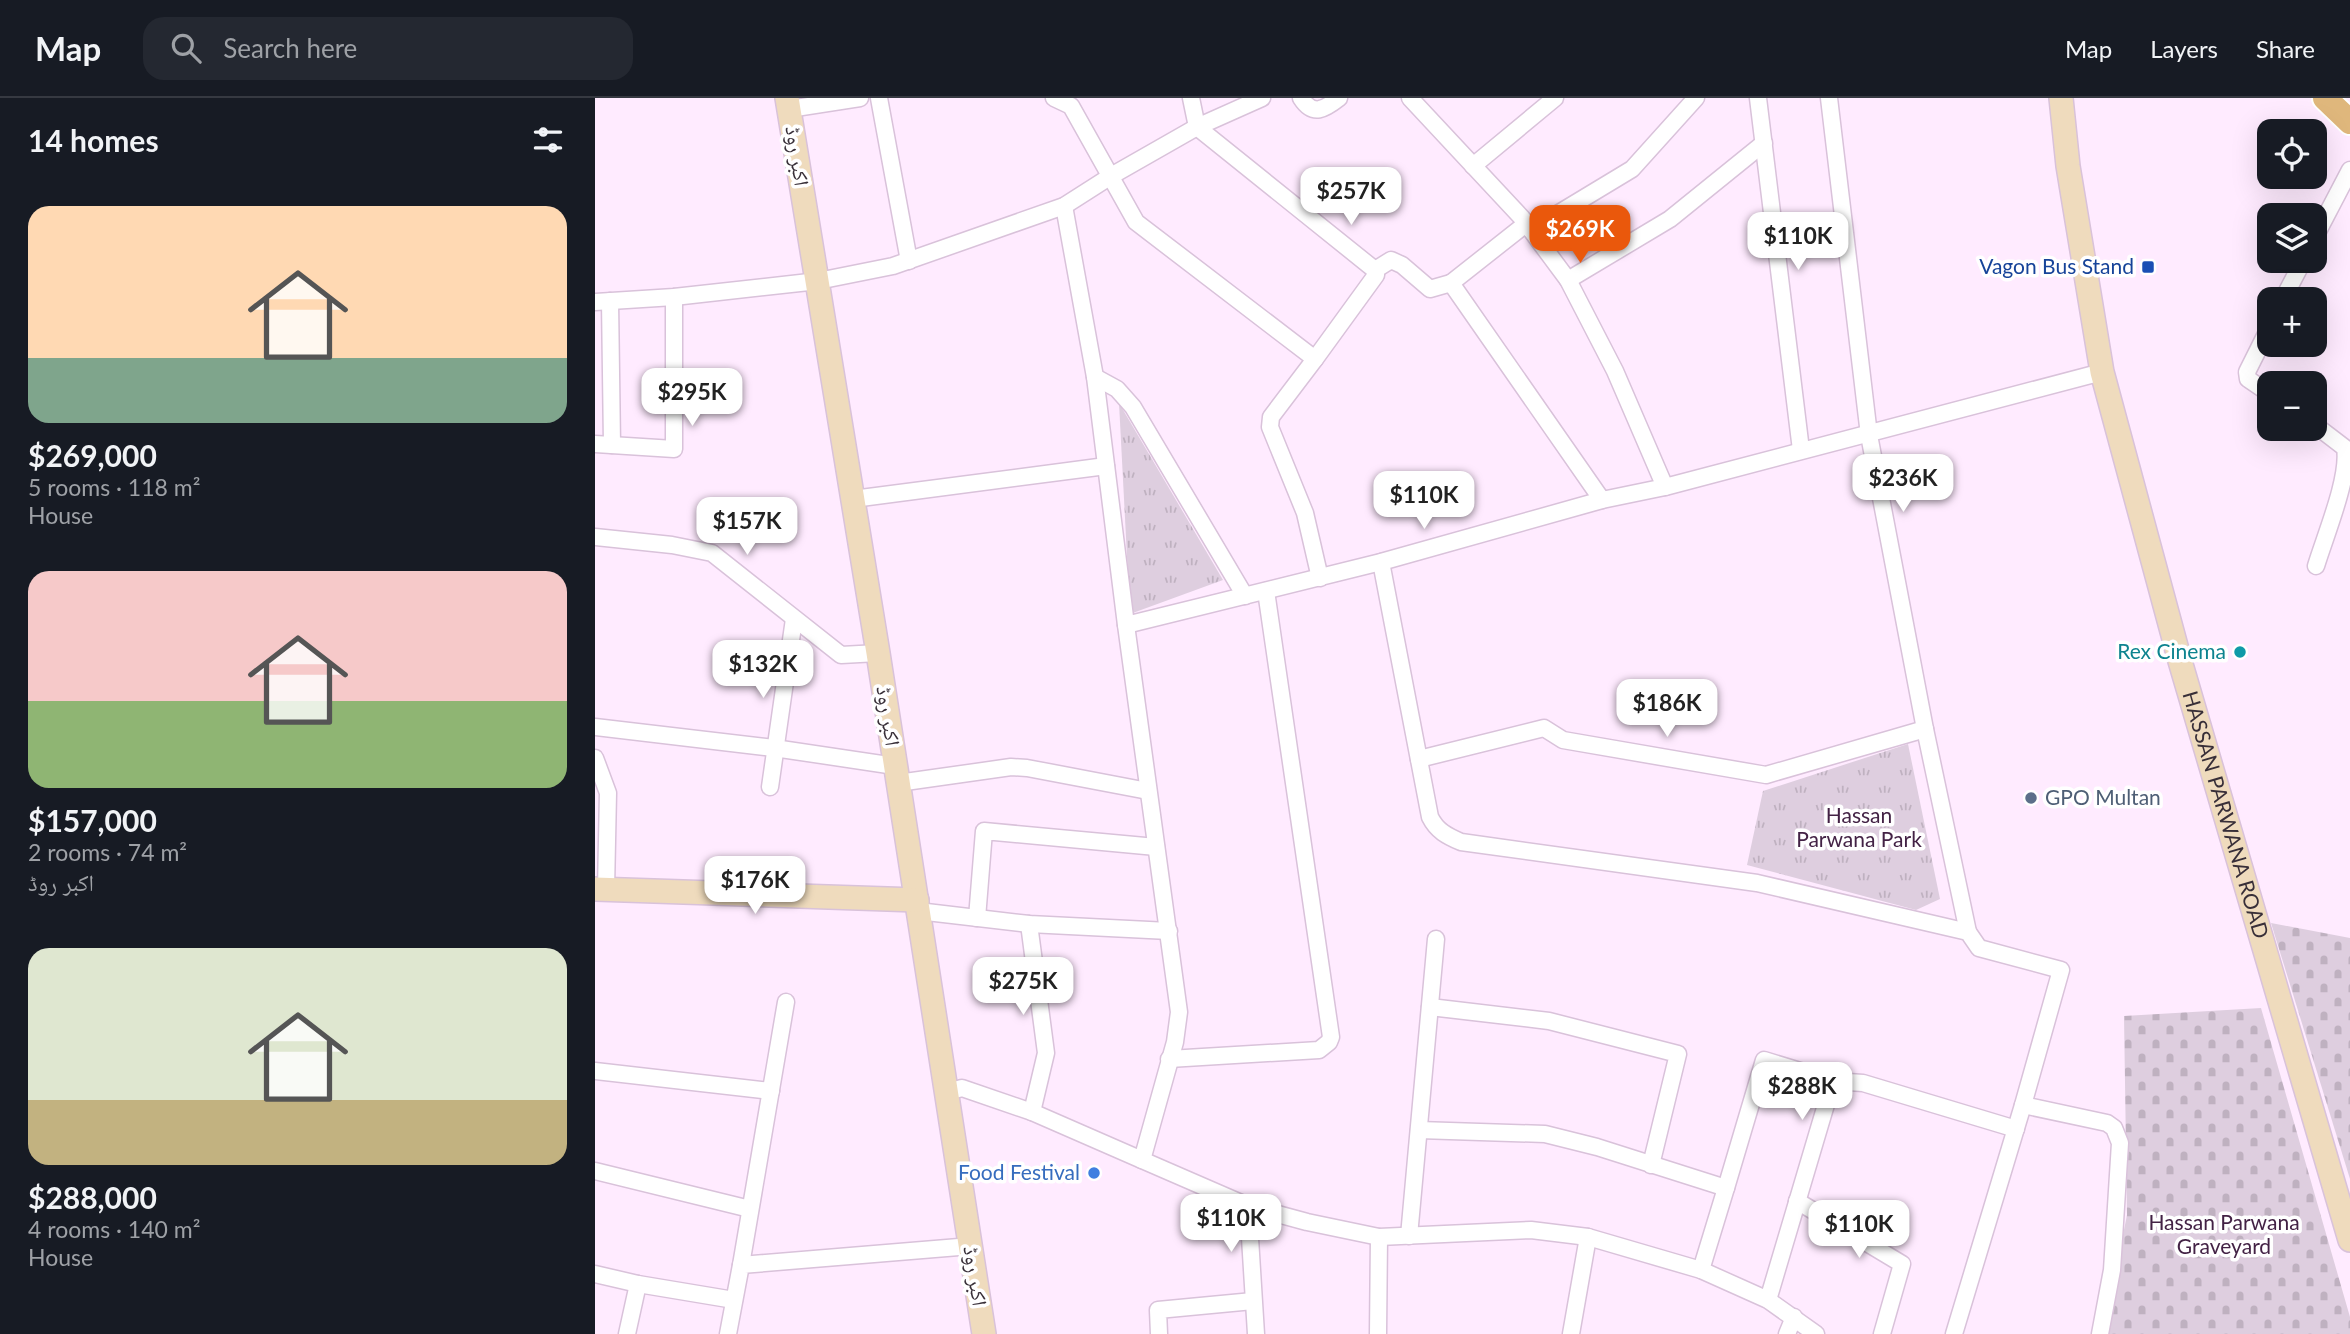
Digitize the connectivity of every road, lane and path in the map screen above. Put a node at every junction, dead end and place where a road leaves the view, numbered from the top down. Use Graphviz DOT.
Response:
graph roads {
  1 [pos="860,98"];
  2 [pos="879,98"];
  3 [pos="1054,98"];
  4 [pos="1191,98"];
  5 [pos="1262,98"];
  6 [pos="1301,98"];
  7 [pos="1339,98"];
  8 [pos="1410,98"];
  9 [pos="1555,98"];
  10 [pos="1696,98"];
  11 [pos="1758,98"];
  12 [pos="1829,98"];
  13 [pos="2061,98"];
  14 [pos="2325,98"];
  15 [pos="1070,102"];
  16 [pos="788,103"];
  17 [pos="2350,122"];
  18 [pos="1197,127"];
  19 [pos="1763,143"];
  20 [pos="1473,166"];
  21 [pos="2350,170"];
  22 [pos="1111,176"];
  23 [pos="1064,206"];
  24 [pos="2327,214"];
  25 [pos="1529,227"];
  26 [pos="909,261"];
  27 [pos="1375,270"];
  28 [pos="1568,280"];
  29 [pos="818,281"];
  30 [pos="1451,284"];
  31 [pos="674,297"];
  32 [pos="603,301"];
  33 [pos="2257,353"];
  34 [pos="1315,359"];
  35 [pos="2102,372"];
  36 [pos="1095,376"];
  37 [pos="2257,385"];
  38 [pos="2327,434"];
  39 [pos="1869,435"];
  40 [pos="595,444"];
  41 [pos="612,445"];
  42 [pos="1801,450"];
  43 [pos="1106,466"];
  44 [pos="1665,487"];
  45 [pos="853,499"];
  46 [pos="1602,500"];
  47 [pos="595,537"];
  48 [pos="1381,562"];
  49 [pos="2316,566"];
  50 [pos="1320,578"];
  51 [pos="1266,590"];
  52 [pos="1245,596"];
  53 [pos="794,618"];
  54 [pos="1126,625"];
  55 [pos="878,653"];
  56 [pos="595,727"];
  57 [pos="1925,729"];
  58 [pos="775,748"];
  59 [pos="595,758"];
  60 [pos="1419,759"];
  61 [pos="897,774"];
  62 [pos="770,787"];
  63 [pos="1148,791"];
  64 [pos="1156,847"];
  65 [pos="600,889"];
  66 [pos="917,906"];
  67 [pos="977,918"];
  68 [pos="1029,924"];
  69 [pos="1169,931"];
  70 [pos="1968,932"];
  71 [pos="1436,939"];
  72 [pos="786,1002"];
  73 [pos="1430,1007"];
  74 [pos="1169,1059"];
  75 [pos="595,1071"];
  76 [pos="1833,1081"];
  77 [pos="771,1091"];
  78 [pos="947,1092"];
  79 [pos="2023,1105"];
  80 [pos="1032,1112"];
  81 [pos="2016,1129"];
  82 [pos="1419,1130"];
  83 [pos="1142,1160"];
  84 [pos="1651,1165"];
  85 [pos="595,1171"];
  86 [pos="1726,1188"];
  87 [pos="1797,1201"];
  88 [pos="1248,1206"];
  89 [pos="750,1209"];
  90 [pos="1409,1236"];
  91 [pos="1379,1237"];
  92 [pos="1588,1237"];
  93 [pos="2350,1240"];
  94 [pos="971,1246"];
  95 [pos="741,1265"];
  96 [pos="1701,1270"];
  97 [pos="595,1274"];
  98 [pos="638,1284"];
  99 [pos="734,1300"];
  100 [pos="1768,1300"];
  101 [pos="1253,1301"];
  102 [pos="1794,1317"];
  103 [pos="627,1334"];
  104 [pos="727,1334"];
  105 [pos="984,1334"];
  106 [pos="1159,1334"];
  107 [pos="1256,1334"];
  108 [pos="1378,1334"];
  109 [pos="1571,1334"];
  110 [pos="1787,1334"];
  111 [pos="1817,1334"];
  112 [pos="1882,1334"];
  113 [pos="1954,1334"];
  114 [pos="2099,1334"];
  1 -- 16 [label="street"];
  2 -- 26 [label="street"];
  3 -- 15 [label="street"];
  4 -- 18 [label="street"];
  5 -- 18 [label="street"];
  6 -- 7 [label="street"];
  8 -- 20 [label="street"];
  9 -- 20 [label="street"];
  10 -- 25 [label="street"];
  11 -- 19 [label="street"];
  12 -- 39 [label="street"];
  13 -- 35 [label="main road, HASSAN PARWANA ROAD"];
  14 -- 17 [label="main road"];
  15 -- 22 [label="street"];
  16 -- 29 [label="main road, اکبر روڈ"];
  18 -- 22 [label="street"];
  18 -- 27 [label="street"];
  19 -- 28 [label="street"];
  19 -- 42 [label="street"];
  20 -- 25 [label="street"];
  21 -- 24 [label="street"];
  22 -- 23 [label="street"];
  22 -- 34 [label="street"];
  23 -- 26 [label="street"];
  23 -- 36 [label="street"];
  25 -- 28 [label="street"];
  25 -- 30 [label="street"];
  26 -- 29 [label="street"];
  27 -- 30 [label="street"];
  27 -- 34 [label="street"];
  28 -- 44 [label="street"];
  29 -- 31 [label="street"];
  29 -- 45 [label="main road, اکبر روڈ"];
  30 -- 46 [label="street"];
  31 -- 32 [label="street"];
  31 -- 41 [label="street"];
  32 -- 41 [label="street"];
  33 -- 37 [label="street"];
  34 -- 50 [label="street"];
  35 -- 39 [label="street"];
  35 -- 93 [label="main road, HASSAN PARWANA ROAD"];
  36 -- 43 [label="street"];
  36 -- 52 [label="street"];
  38 -- 49 [label="street"];
  39 -- 42 [label="street"];
  39 -- 57 [label="street"];
  40 -- 41 [label="street"];
  42 -- 44 [label="street"];
  43 -- 45 [label="street"];
  43 -- 54 [label="street"];
  44 -- 46 [label="street"];
  45 -- 55 [label="main road, اکبر روڈ"];
  46 -- 48 [label="street"];
  47 -- 53 [label="street"];
  48 -- 50 [label="street"];
  48 -- 60 [label="street"];
  50 -- 51 [label="street"];
  51 -- 52 [label="street"];
  51 -- 74 [label="street"];
  52 -- 54 [label="street"];
  53 -- 55 [label="street"];
  53 -- 58 [label="street"];
  54 -- 63 [label="street"];
  55 -- 61 [label="main road, اکبر روڈ"];
  56 -- 58 [label="street"];
  57 -- 60 [label="street"];
  57 -- 70 [label="street"];
  58 -- 61 [label="street"];
  58 -- 62 [label="street"];
  59 -- 65 [label="street"];
  60 -- 70 [label="street"];
  61 -- 63 [label="street"];
  61 -- 66 [label="main road, اکبر روڈ"];
  63 -- 64 [label="street"];
  64 -- 67 [label="street"];
  64 -- 69 [label="street"];
  65 -- 66 [label="main road"];
  66 -- 67 [label="street"];
  66 -- 78 [label="main road, اکبر روڈ"];
  67 -- 68 [label="street"];
  68 -- 69 [label="street"];
  68 -- 80 [label="street"];
  69 -- 74 [label="street"];
  70 -- 79 [label="street"];
  71 -- 73 [label="street"];
  72 -- 77 [label="street"];
  73 -- 82 [label="street"];
  73 -- 84 [label="street"];
  74 -- 83 [label="street"];
  75 -- 77 [label="street"];
  76 -- 81 [label="street"];
  76 -- 86 [label="street"];
  76 -- 87 [label="street"];
  77 -- 89 [label="street"];
  78 -- 80 [label="street"];
  78 -- 94 [label="main road, اکبر روڈ"];
  79 -- 81 [label="street"];
  79 -- 114 [label="street"];
  80 -- 83 [label="street"];
  81 -- 113 [label="street"];
  82 -- 84 [label="street"];
  82 -- 90 [label="street"];
  83 -- 88 [label="street"];
  84 -- 86 [label="street"];
  85 -- 89 [label="street"];
  86 -- 96 [label="street"];
  87 -- 100 [label="street"];
  87 -- 112 [label="street"];
  88 -- 91 [label="street"];
  88 -- 101 [label="street"];
  89 -- 95 [label="street"];
  90 -- 91 [label="street"];
  90 -- 92 [label="street"];
  91 -- 108 [label="street"];
  92 -- 96 [label="street"];
  92 -- 109 [label="street"];
  94 -- 95 [label="street"];
  94 -- 105 [label="main road, اکبر روڈ"];
  95 -- 99 [label="street"];
  96 -- 100 [label="street"];
  97 -- 98 [label="street"];
  98 -- 99 [label="street"];
  98 -- 103 [label="street"];
  99 -- 104 [label="street"];
  100 -- 102 [label="street"];
  101 -- 106 [label="street"];
  101 -- 107 [label="street"];
  102 -- 110 [label="street"];
  102 -- 111 [label="street"];
}
